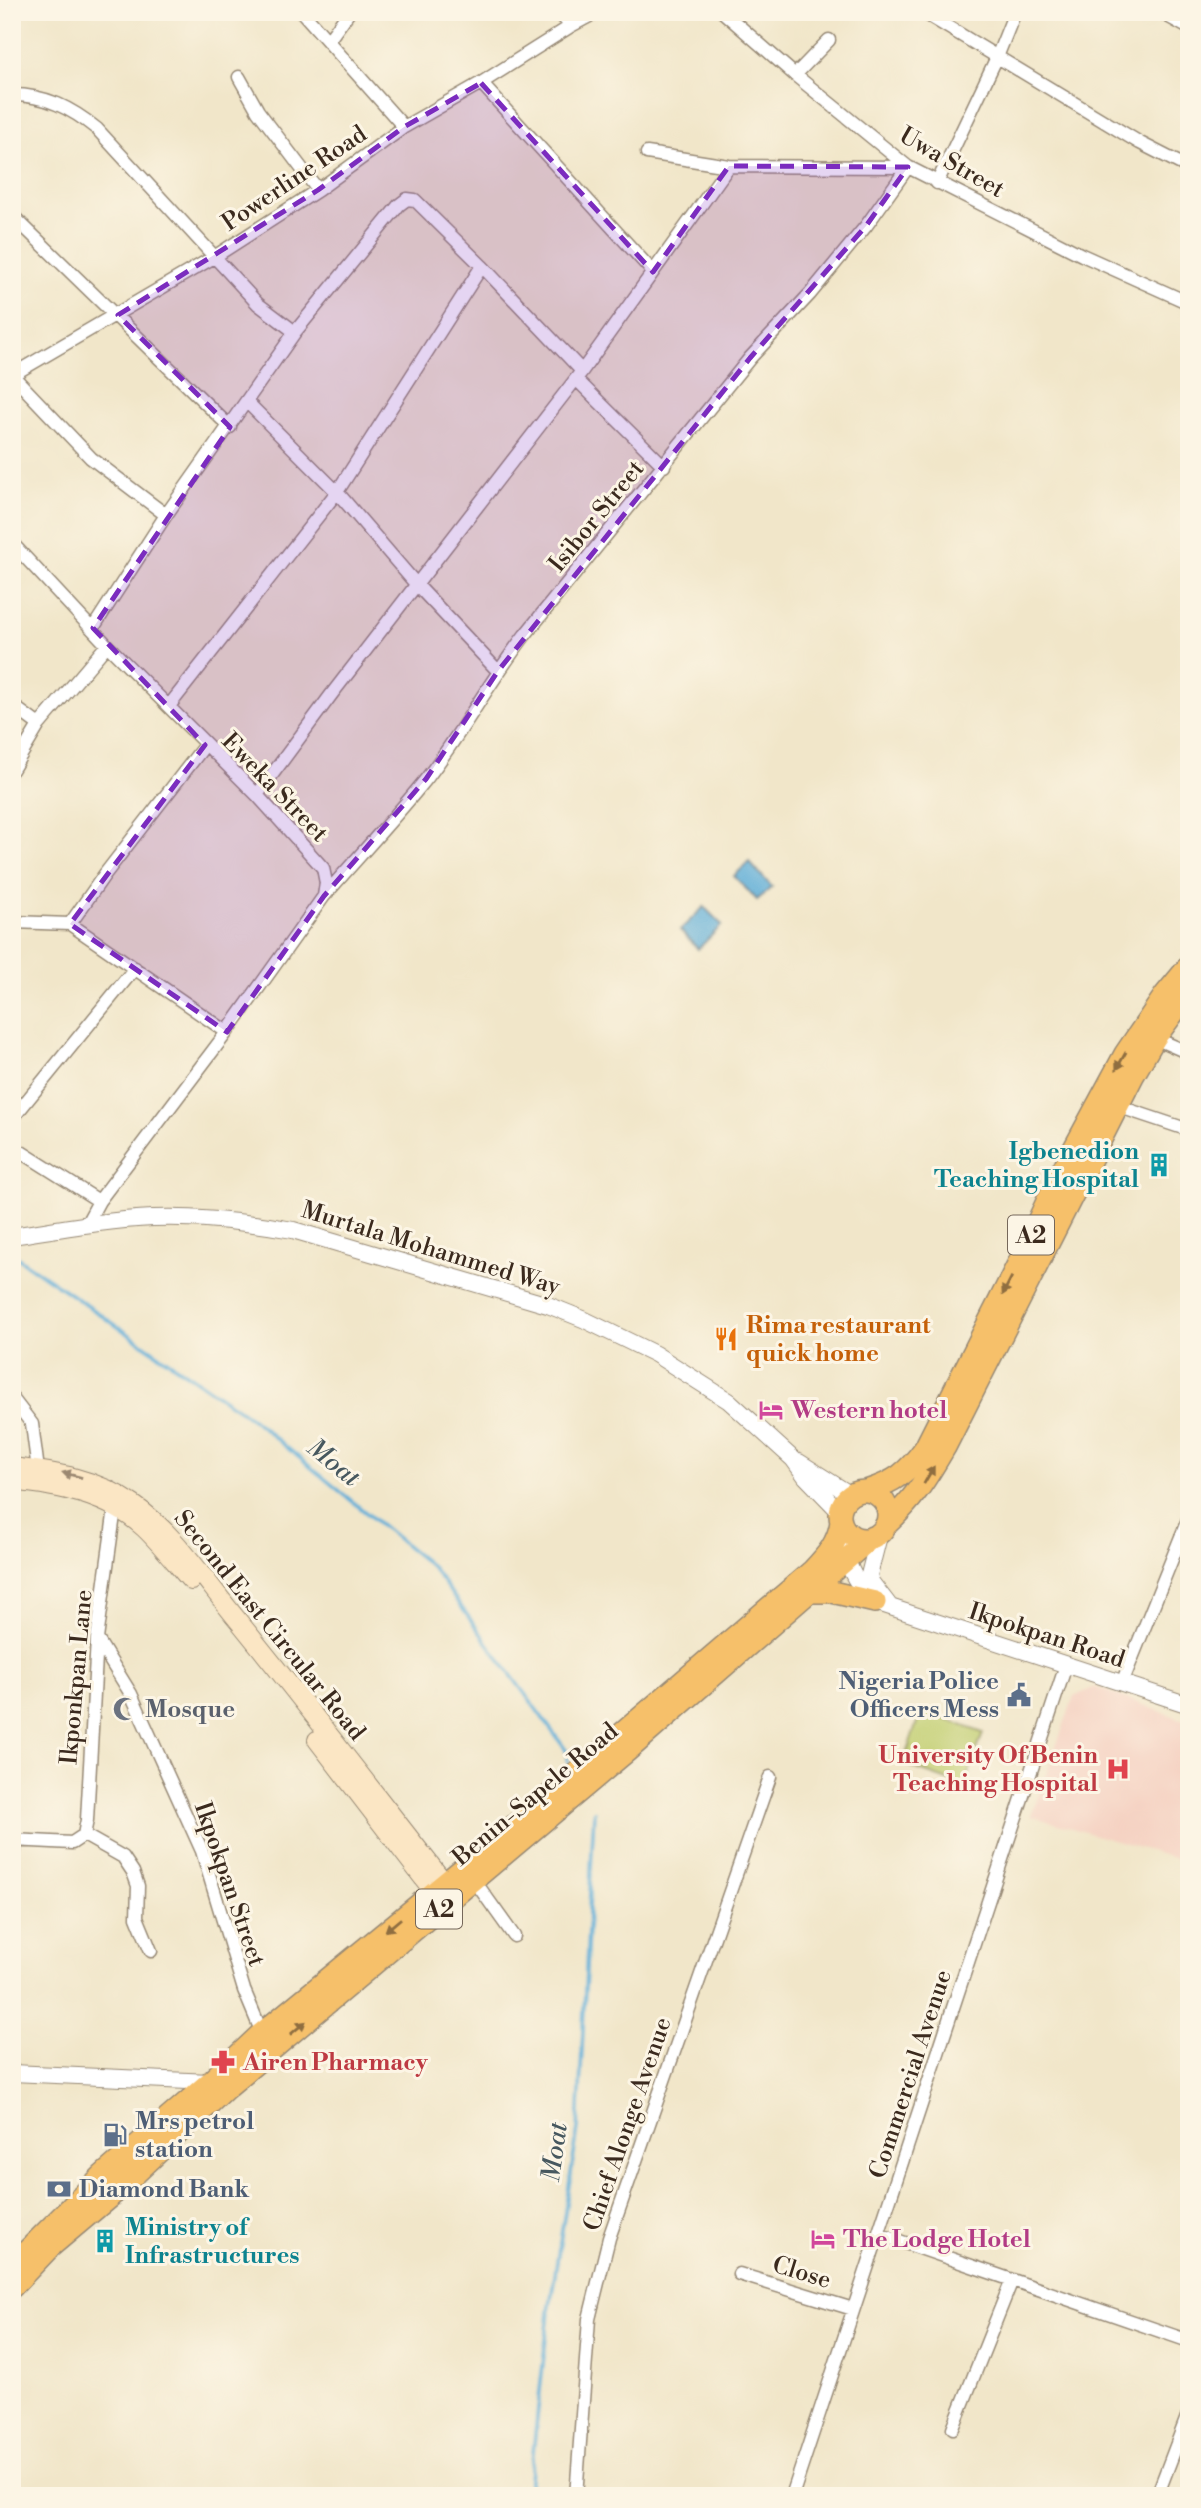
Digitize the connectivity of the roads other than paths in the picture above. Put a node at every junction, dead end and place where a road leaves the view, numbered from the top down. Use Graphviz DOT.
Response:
graph roads {
  1 [pos="302,12"];
  2 [pos="349,12"];
  3 [pos="558,12"];
  4 [pos="597,12"];
  5 [pos="723,12"];
  6 [pos="923,12"];
  7 [pos="1015,12"];
  8 [pos="1160,12"];
  9 [pos="571,26"];
  10 [pos="1189,28"];
  11 [pos="829,40"];
  12 [pos="328,41"];
  13 [pos="997,57"];
  14 [pos="795,75"];
  15 [pos="239,77"];
  16 [pos="481,83"];
  17 [pos="12,95"];
  18 [pos="404,127"];
  19 [pos="647,153"];
  20 [pos="729,166"];
  21 [pos="908,167"];
  22 [pos="1189,168"];
  23 [pos="937,183"];
  24 [pos="318,190"];
  25 [pos="12,215"];
  26 [pos="214,257"];
  27 [pos="482,266"];
  28 [pos="653,272"];
  29 [pos="1189,303"];
  30 [pos="118,315"];
  31 [pos="295,332"];
  32 [pos="12,375"];
  33 [pos="579,375"];
  34 [pos="247,402"];
  35 [pos="230,427"];
  36 [pos="664,466"];
  37 [pos="337,492"];
  38 [pos="166,515"];
  39 [pos="12,543"];
  40 [pos="416,584"];
  41 [pos="93,628"];
  42 [pos="107,645"];
  43 [pos="498,671"];
  44 [pos="12,705"];
  45 [pos="169,706"];
  46 [pos="39,726"];
  47 [pos="205,745"];
  48 [pos="12,770"];
  49 [pos="257,795"];
  50 [pos="324,896"];
  51 [pos="12,922"];
  52 [pos="70,924"];
  53 [pos="1189,966"];
  54 [pos="135,968"];
  55 [pos="1189,992"];
  56 [pos="227,1032"];
  57 [pos="1148,1035"];
  58 [pos="1189,1053"];
  59 [pos="1110,1102"];
  60 [pos="12,1119"];
  61 [pos="1189,1130"];
  62 [pos="12,1146"];
  63 [pos="99,1201"];
  64 [pos="86,1225"];
  65 [pos="12,1236"];
  66 [pos="12,1398"];
  67 [pos="12,1467"];
  68 [pos="38,1470"];
  69 [pos="12,1481"];
  70 [pos="115,1508"];
  71 [pos="847,1511"];
  72 [pos="1189,1517"];
  73 [pos="879,1532"];
  74 [pos="846,1561"];
  75 [pos="810,1592"];
  76 [pos="884,1606"];
  77 [pos="97,1639"];
  78 [pos="1066,1665"];
  79 [pos="1122,1683"];
  80 [pos="1189,1705"];
  81 [pos="770,1777"];
  82 [pos="84,1835"];
  83 [pos="14,1840"];
  84 [pos="474,1880"];
  85 [pos="438,1887"];
  86 [pos="514,1936"];
  87 [pos="12,1938"];
  88 [pos="150,1951"];
  89 [pos="262,2033"];
  90 [pos="12,2073"];
  91 [pos="218,2086"];
  92 [pos="879,2234"];
  93 [pos="14,2259"];
  94 [pos="739,2274"];
  95 [pos="1012,2280"];
  96 [pos="12,2287"];
  97 [pos="853,2309"];
  98 [pos="1189,2341"];
  99 [pos="1189,2412"];
  100 [pos="953,2428"];
  101 [pos="576,2496"];
  102 [pos="792,2496"];
  103 [pos="1157,2496"];
  1 -- 12 [label="street"];
  2 -- 12 [label="street"];
  3 -- 9 [label="street"];
  4 -- 9 [label="street, Powerline Road"];
  5 -- 14 [label="street, Uwa Street"];
  6 -- 13 [label="street"];
  7 -- 13 [label="street"];
  8 -- 10 [label="street"];
  9 -- 16 [label="street, Powerline Road"];
  11 -- 14 [label="street"];
  12 -- 18 [label="street"];
  13 -- 22 [label="street"];
  13 -- 23 [label="street"];
  14 -- 21 [label="street, Uwa Street"];
  15 -- 24 [label="street"];
  16 -- 18 [label="street, Powerline Road"];
  16 -- 28 [label="street"];
  17 -- 26 [label="street"];
  18 -- 24 [label="street, Powerline Road"];
  19 -- 20 [label="street"];
  20 -- 21 [label="street"];
  20 -- 28 [label="street"];
  21 -- 23 [label="street, Uwa Street"];
  21 -- 36 [label="street, Isibor Street"];
  23 -- 29 [label="street, Uwa Street"];
  24 -- 26 [label="street, Powerline Road"];
  25 -- 30 [label="street"];
  26 -- 30 [label="street, Powerline Road"];
  26 -- 31 [label="street"];
  27 -- 31 [label="street"];
  27 -- 33 [label="street"];
  27 -- 37 [label="street"];
  28 -- 33 [label="street"];
  30 -- 32 [label="street, Powerline Road"];
  30 -- 35 [label="street"];
  31 -- 34 [label="street"];
  32 -- 38 [label="street"];
  33 -- 36 [label="street"];
  33 -- 40 [label="street"];
  34 -- 35 [label="street"];
  34 -- 37 [label="street"];
  35 -- 38 [label="street"];
  36 -- 43 [label="street, Isibor Street"];
  37 -- 40 [label="street"];
  37 -- 45 [label="street"];
  38 -- 41 [label="street"];
  39 -- 41 [label="street, Eweka Street"];
  40 -- 43 [label="street"];
  40 -- 49 [label="street"];
  41 -- 42 [label="street, Eweka Street"];
  42 -- 45 [label="street, Eweka Street"];
  42 -- 46 [label="street"];
  43 -- 50 [label="street, Isibor Street"];
  44 -- 46 [label="street"];
  45 -- 47 [label="street, Eweka Street"];
  46 -- 48 [label="street"];
  47 -- 49 [label="street, Eweka Street"];
  47 -- 52 [label="street"];
  49 -- 50 [label="street, Eweka Street"];
  50 -- 56 [label="street"];
  51 -- 52 [label="street"];
  52 -- 54 [label="street"];
  53 -- 57 [label="highway, A2"];
  54 -- 56 [label="street"];
  54 -- 60 [label="street"];
  55 -- 57 [label="highway, A2"];
  56 -- 63 [label="street"];
  57 -- 58 [label="street"];
  57 -- 59 [label="highway, A2"];
  59 -- 61 [label="street"];
  59 -- 71 [label="highway, A2, one-way"];
  73 -- 59 [label="highway, A2, one-way"];
  62 -- 63 [label="street"];
  63 -- 64 [label="street"];
  64 -- 65 [label="street, Murtala Mohammed Way"];
  64 -- 71 [label="street, Murtala Mohammed Way"];
  66 -- 68 [label="street"];
  67 -- 68 [label="main road, Second East Circular Road"];
  85 -- 68 [label="main road, Second East Circular Road, one-way"];
  69 -- 70 [label="main road, Second East Circular Road"];
  70 -- 77 [label="street, Ikponkpan Lane"];
  70 -- 85 [label="main road, Second East Circular Road"];
  71 -- 73 [label="highway"];
  71 -- 73 [label="highway"];
  71 -- 74 [label="street"];
  71 -- 85 [label="highway, Benin-Sapele Road / A2"];
  72 -- 79 [label="street"];
  73 -- 74 [label="highway, Benin-Sapele Road / A2"];
  73 -- 76 [label="street"];
  74 -- 75 [label="highway, Benin-Sapele Road / A2"];
  74 -- 76 [label="street"];
  75 -- 76 [label="highway"];
  75 -- 84 [label="highway, Benin-Sapele Road / A2"];
  76 -- 78 [label="street, Ikpokpan Road"];
  77 -- 82 [label="street, Ikponkpan Lane"];
  77 -- 89 [label="street, Ikpokpan Street"];
  78 -- 79 [label="street, Ikpokpan Road"];
  78 -- 92 [label="street, Commercial Avenue"];
  79 -- 80 [label="street, Ikpokpan Road"];
  81 -- 101 [label="street, Chief Alonge Avenue"];
  82 -- 83 [label="street"];
  82 -- 88 [label="street"];
  83 -- 87 [label="street"];
  84 -- 86 [label="street"];
  91 -- 84 [label="highway, Benin-Sapele Road / A2, one-way"];
  85 -- 89 [label="highway, Benin-Sapele Road / A2, one-way"];
  89 -- 91 [label="highway, Benin-Sapele Road / A2"];
  90 -- 91 [label="street"];
  91 -- 93 [label="highway, Benin-Sapele Road / A2"];
  91 -- 96 [label="highway, Benin-Sapele Road / A2"];
  92 -- 95 [label="street"];
  92 -- 97 [label="street, Commercial Avenue"];
  94 -- 97 [label="street, Close"];
  95 -- 98 [label="street"];
  95 -- 100 [label="street"];
  97 -- 102 [label="street, Commercial Avenue"];
  99 -- 103 [label="street"];
}
